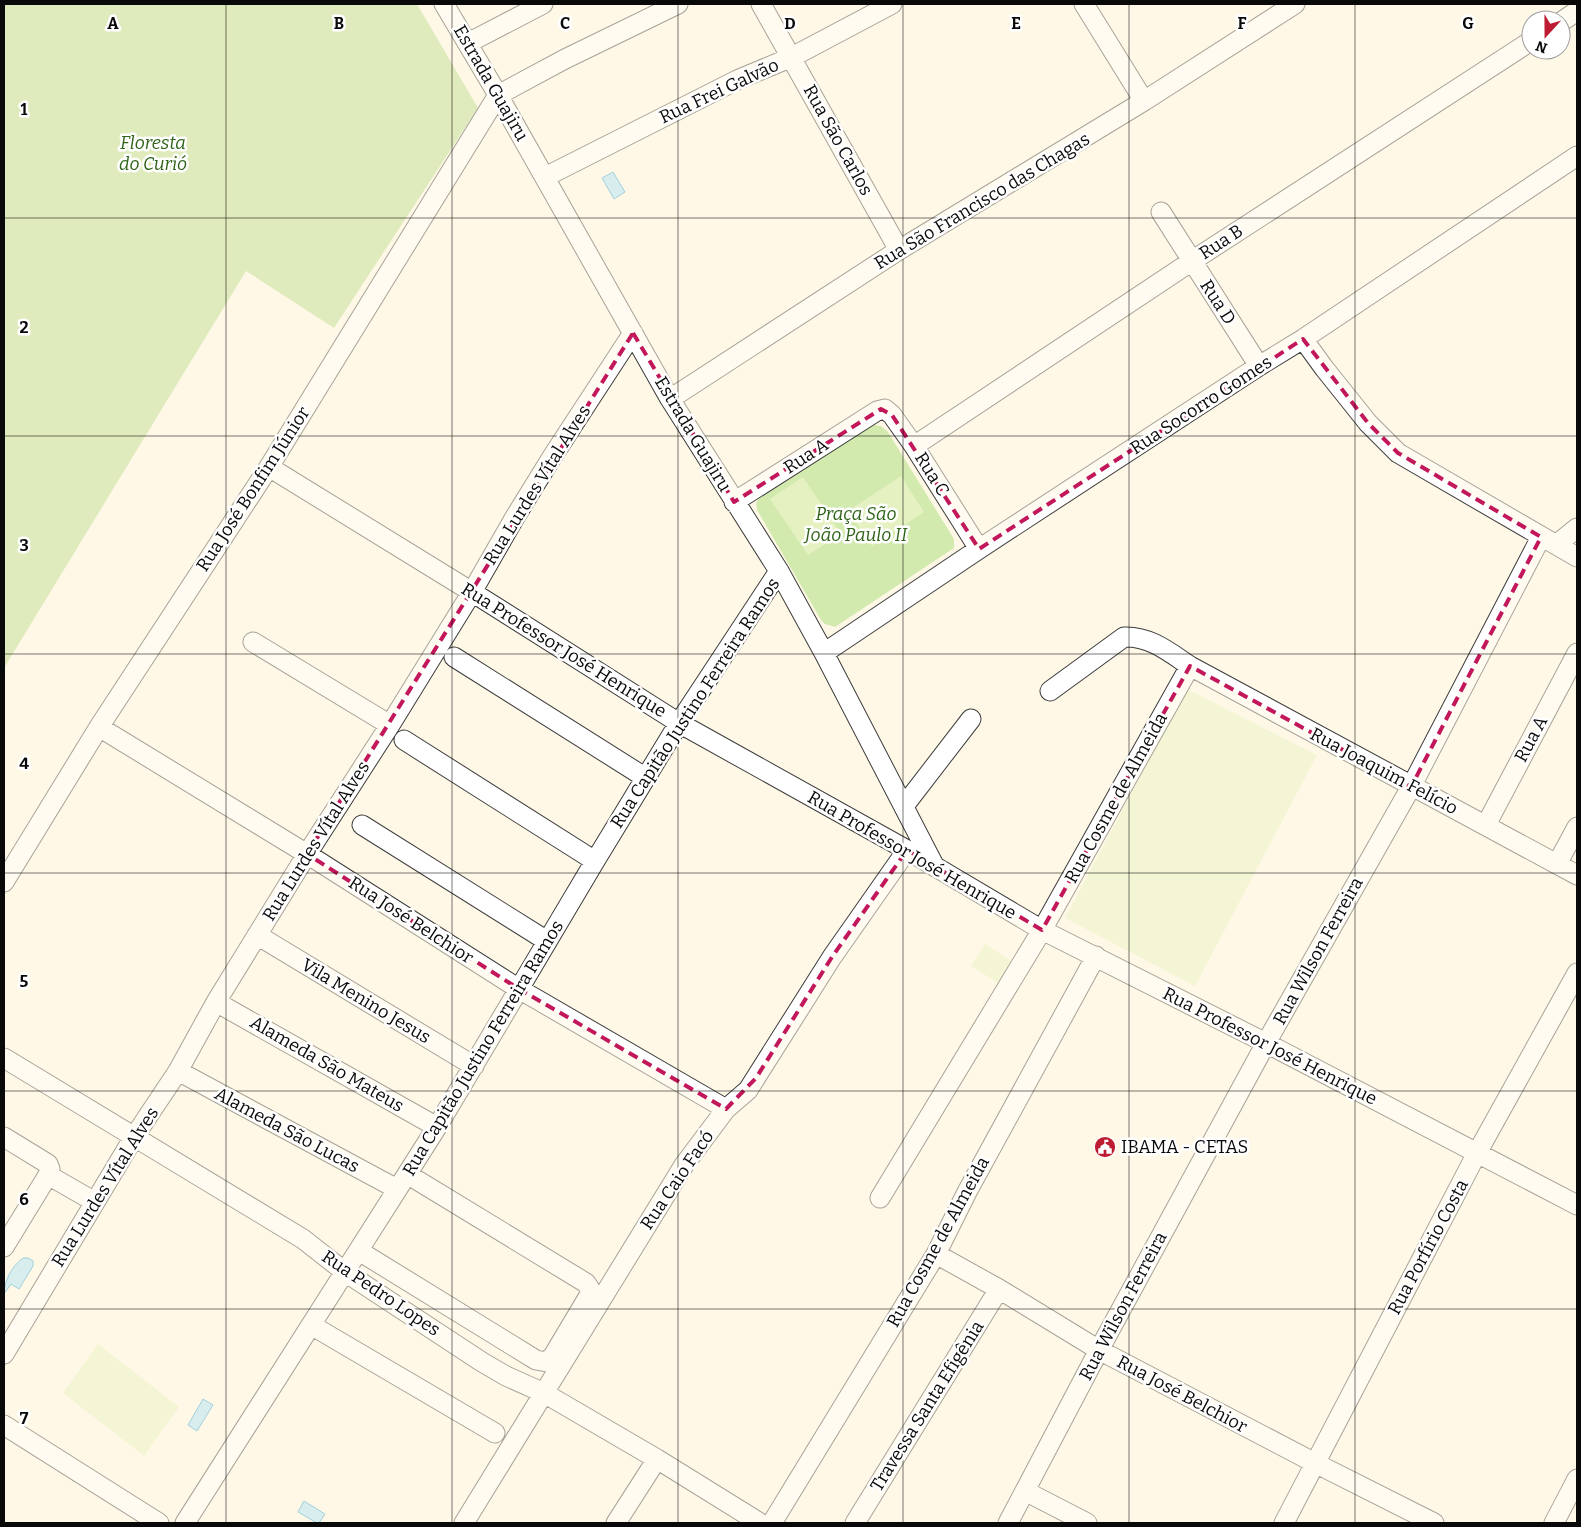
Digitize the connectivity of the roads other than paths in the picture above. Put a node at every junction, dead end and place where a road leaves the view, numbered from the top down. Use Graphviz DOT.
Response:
graph roads {
  1 [pos="444,4"];
  2 [pos="543,4"];
  3 [pos="678,4"];
  4 [pos="761,4"];
  5 [pos="892,4"];
  6 [pos="1084,4"];
  7 [pos="1295,4"];
  8 [pos="468,43"];
  9 [pos="1521,47"];
  10 [pos="792,57"];
  11 [pos="498,94"];
  12 [pos="1144,101"];
  13 [pos="1577,156"];
  14 [pos="545,177"];
  15 [pos="1160,212"];
  16 [pos="899,250"];
  17 [pos="1192,261"];
  18 [pos="633,332"];
  19 [pos="1304,339"];
  20 [pos="1259,366"];
  21 [pos="670,399"];
  22 [pos="877,411"];
  23 [pos="914,446"];
  24 [pos="269,467"];
  25 [pos="734,502"];
  26 [pos="1577,528"];
  27 [pos="1549,541"];
  28 [pos="980,549"];
  29 [pos="1577,557"];
  30 [pos="779,571"];
  31 [pos="472,592"];
  32 [pos="253,642"];
  33 [pos="824,653"];
  34 [pos="1577,653"];
  35 [pos="454,657"];
  36 [pos="1190,666"];
  37 [pos="1050,691"];
  38 [pos="971,719"];
  39 [pos="679,722"];
  40 [pos="390,725"];
  41 [pos="99,727"];
  42 [pos="404,740"];
  43 [pos="646,778"];
  44 [pos="1411,787"];
  45 [pos="904,806"];
  46 [pos="362,825"];
  47 [pos="1486,825"];
  48 [pos="1577,826"];
  49 [pos="907,850"];
  50 [pos="307,854"];
  51 [pos="595,861"];
  52 [pos="1557,864"];
  53 [pos="935,867"];
  54 [pos="1577,876"];
  55 [pos="4,882"];
  56 [pos="1042,930"];
  57 [pos="257,935"];
  58 [pos="547,941"];
  59 [pos="1096,956"];
  60 [pos="1577,973"];
  61 [pos="518,989"];
  62 [pos="216,1002"];
  63 [pos="1266,1043"];
  64 [pos="4,1058"];
  65 [pos="474,1066"];
  66 [pos="178,1071"];
  67 [pos="726,1109"];
  68 [pos="437,1127"];
  69 [pos="4,1137"];
  70 [pos="134,1137"];
  71 [pos="1477,1153"];
  72 [pos="48,1174"];
  73 [pos="402,1181"];
  74 [pos="880,1198"];
  75 [pos="95,1202"];
  76 [pos="1577,1205"];
  77 [pos="4,1246"];
  78 [pos="359,1251"];
  79 [pos="936,1254"];
  80 [pos="345,1272"];
  81 [pos="999,1289"];
  82 [pos="311,1325"];
  83 [pos="1099,1350"];
  84 [pos="4,1354"];
  85 [pos="544,1393"];
  86 [pos="4,1425"];
  87 [pos="495,1433"];
  88 [pos="656,1459"];
  89 [pos="1315,1463"];
  90 [pos="1577,1479"];
  91 [pos="1025,1491"];
  92 [pos="159,1523"];
  93 [pos="184,1523"];
  94 [pos="464,1523"];
  95 [pos="616,1523"];
  96 [pos="760,1523"];
  97 [pos="772,1523"];
  98 [pos="855,1523"];
  99 [pos="1008,1523"];
  100 [pos="1087,1523"];
  101 [pos="1284,1523"];
  102 [pos="1434,1523"];
  103 [pos="1554,1523"];
  1 -- 8 [label="street, Estrada Guajiru"];
  2 -- 8 [label="street"];
  3 -- 11 [label="street"];
  4 -- 10 [label="street, Rua São Carlos"];
  5 -- 10 [label="street, Rua Frei Galvão"];
  6 -- 12 [label="street"];
  7 -- 12 [label="street, Rua São Francisco das Chagas"];
  8 -- 11 [label="street, Estrada Guajiru"];
  9 -- 17 [label="street, Rua B"];
  10 -- 14 [label="street, Rua Frei Galvão"];
  10 -- 16 [label="street, Rua São Carlos"];
  11 -- 14 [label="street, Estrada Guajiru"];
  11 -- 24 [label="street, Rua José Bonfim Júnior"];
  12 -- 16 [label="street, Rua São Francisco das Chagas"];
  13 -- 19 [label="street, Rua Socorro Gomes"];
  14 -- 18 [label="street, Estrada Guajiru"];
  15 -- 17 [label="street, Rua D"];
  16 -- 21 [label="street, Rua São Francisco das Chagas"];
  17 -- 20 [label="street, Rua D"];
  17 -- 23 [label="street, Rua B"];
  18 -- 21 [label="street, Estrada Guajiru"];
  18 -- 31 [label="street, Rua Lurdes Vítal Alves"];
  19 -- 20 [label="street, Rua Socorro Gomes"];
  19 -- 27 [label="street"];
  20 -- 28 [label="street, Rua Socorro Gomes"];
  21 -- 25 [label="street, Estrada Guajiru"];
  22 -- 23 [label="street, Rua C"];
  22 -- 25 [label="street, Rua A"];
  23 -- 28 [label="street, Rua C"];
  24 -- 31 [label="street, Rua Professor José Henrique"];
  24 -- 41 [label="street, Rua José Bonfim Júnior"];
  25 -- 30 [label="street, Estrada Guajiru"];
  26 -- 27 [label="street"];
  27 -- 29 [label="street"];
  27 -- 44 [label="street, Rua Wilson Ferreira"];
  28 -- 33 [label="street, Rua Socorro Gomes"];
  30 -- 33 [label="street, Estrada Guajiru"];
  30 -- 39 [label="street, Rua Capitão Justino Ferreira Ramos"];
  31 -- 39 [label="street, Rua Professor José Henrique"];
  31 -- 40 [label="street, Rua Lurdes Vítal Alves"];
  32 -- 40 [label="street"];
  33 -- 45 [label="street, Estrada Guajiru"];
  34 -- 47 [label="street, Rua A"];
  35 -- 43 [label="street"];
  36 -- 37 [label="street, Rua Joaquim Felício"];
  36 -- 44 [label="street, Rua Joaquim Felício"];
  36 -- 56 [label="street, Rua Cosme de Almeida"];
  38 -- 45 [label="street"];
  39 -- 43 [label="street, Rua Capitão Justino Ferreira Ramos"];
  39 -- 49 [label="street, Rua Professor José Henrique"];
  40 -- 50 [label="street, Rua Lurdes Vítal Alves"];
  41 -- 50 [label="street, Rua José Belchior"];
  41 -- 55 [label="street, Rua José Bonfim Júnior"];
  42 -- 51 [label="street"];
  43 -- 51 [label="street, Rua Capitão Justino Ferreira Ramos"];
  44 -- 47 [label="street, Rua Joaquim Felício"];
  44 -- 63 [label="street, Rua Wilson Ferreira"];
  45 -- 53 [label="street, Estrada Guajiru"];
  46 -- 58 [label="street"];
  47 -- 52 [label="street, Rua Joaquim Felício"];
  48 -- 52 [label="street"];
  49 -- 53 [label="street, Rua Professor José Henrique"];
  49 -- 67 [label="street, Rua Caio Facó"];
  50 -- 57 [label="street, Rua Lurdes Vítal Alves"];
  50 -- 61 [label="street, Rua José Belchior"];
  51 -- 58 [label="street, Rua Capitão Justino Ferreira Ramos"];
  52 -- 54 [label="street, Rua Joaquim Felício"];
  53 -- 56 [label="street, Rua Professor José Henrique"];
  56 -- 59 [label="street, Rua Professor José Henrique"];
  56 -- 74 [label="street, Rua Cosme de Almeida"];
  57 -- 62 [label="street, Rua Lurdes Vítal Alves"];
  57 -- 65 [label="street, Vila Menino Jesus"];
  58 -- 61 [label="street, Rua Capitão Justino Ferreira Ramos"];
  59 -- 63 [label="street, Rua Professor José Henrique"];
  59 -- 79 [label="street, Rua Cosme de Almeida"];
  60 -- 71 [label="street, Rua Porfírio Costa"];
  61 -- 65 [label="street, Rua Capitão Justino Ferreira Ramos"];
  61 -- 67 [label="street, Rua José Belchior"];
  62 -- 66 [label="street, Rua Lurdes Vítal Alves"];
  62 -- 68 [label="street, Alameda São Mateus"];
  63 -- 71 [label="street, Rua Professor José Henrique"];
  63 -- 83 [label="street, Rua Wilson Ferreira"];
  64 -- 70 [label="street, Rua Pedro Lopes"];
  65 -- 68 [label="street, Rua Capitão Justino Ferreira Ramos"];
  66 -- 70 [label="street, Rua Lurdes Vítal Alves"];
  66 -- 73 [label="street, Alameda São Lucas"];
  67 -- 85 [label="street, Rua Caio Facó"];
  68 -- 73 [label="street, Rua Capitão Justino Ferreira Ramos"];
  69 -- 72 [label="street"];
  70 -- 75 [label="street, Rua Lurdes Vítal Alves"];
  70 -- 80 [label="street, Rua Pedro Lopes"];
  71 -- 76 [label="street, Rua Professor José Henrique"];
  71 -- 89 [label="street, Rua Porfírio Costa"];
  72 -- 75 [label="street"];
  72 -- 77 [label="street"];
  73 -- 78 [label="street, Rua Capitão Justino Ferreira Ramos"];
  73 -- 78 [label="street, Alameda São Lucas"];
  75 -- 84 [label="street, Rua Lurdes Vítal Alves"];
  78 -- 80 [label="street, Rua Capitão Justino Ferreira Ramos"];
  79 -- 81 [label="street, Rua José Belchior"];
  79 -- 97 [label="street, Rua Cosme de Almeida"];
  80 -- 82 [label="street, Rua Capitão Justino Ferreira Ramos"];
  80 -- 85 [label="street, Rua Pedro Lopes"];
  81 -- 83 [label="street, Rua José Belchior"];
  81 -- 98 [label="street, Travessa Santa Efigênia"];
  82 -- 87 [label="street"];
  82 -- 93 [label="street, Rua Capitão Justino Ferreira Ramos"];
  83 -- 89 [label="street, Rua José Belchior"];
  83 -- 91 [label="street, Rua Wilson Ferreira"];
  85 -- 88 [label="street, Rua Pedro Lopes"];
  85 -- 94 [label="street, Rua Caio Facó"];
  86 -- 92 [label="street"];
  88 -- 95 [label="street"];
  88 -- 96 [label="street, Rua Pedro Lopes"];
  89 -- 101 [label="street, Rua Porfírio Costa"];
  89 -- 102 [label="street, Rua José Belchior"];
  90 -- 103 [label="street"];
  91 -- 99 [label="street, Rua Wilson Ferreira"];
  91 -- 100 [label="street"];
}
